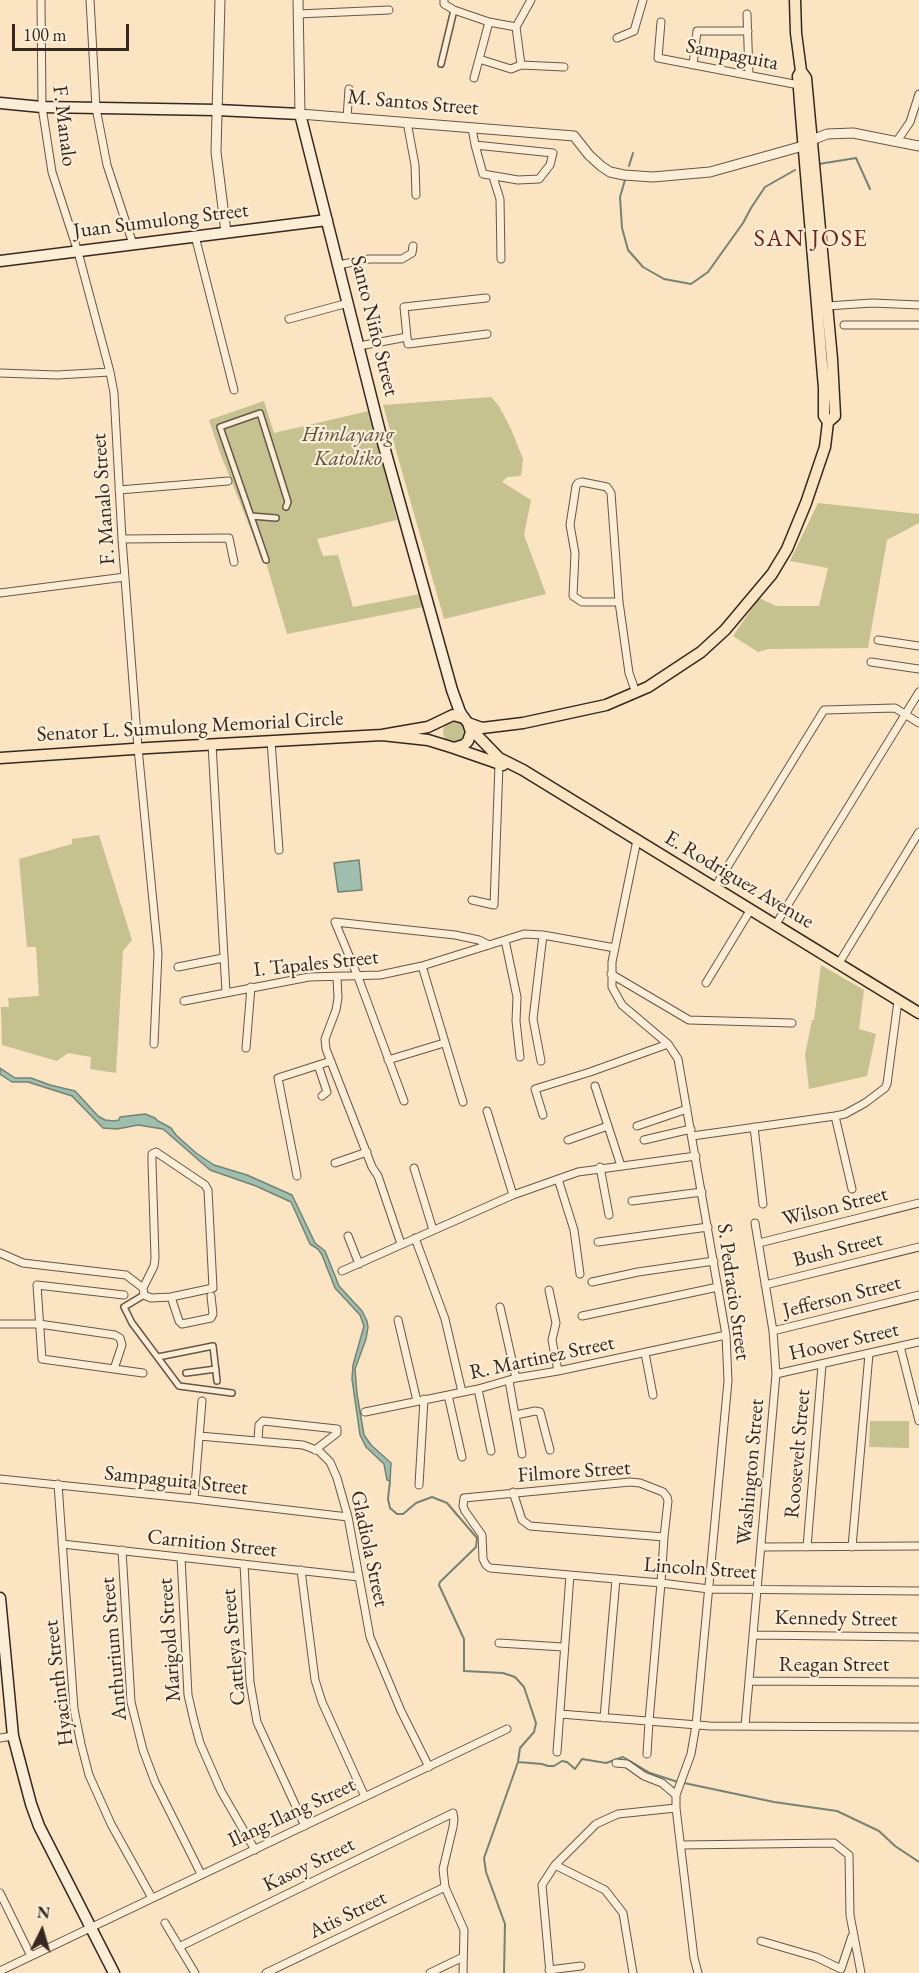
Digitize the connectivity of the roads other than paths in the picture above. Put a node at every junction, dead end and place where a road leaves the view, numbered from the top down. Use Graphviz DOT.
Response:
graph roads {
  1 [pos="41,0"];
  2 [pos="90,0"];
  3 [pos="220,0"];
  4 [pos="298,0"];
  5 [pos="444,0"];
  6 [pos="531,0"];
  7 [pos="643,0"];
  8 [pos="795,0"];
  9 [pos="389,10"];
  10 [pos="454,10"];
  11 [pos="298,14"];
  12 [pos="747,14"];
  13 [pos="489,22"];
  14 [pos="661,22"];
  15 [pos="516,27"];
  16 [pos="748,31"];
  17 [pos="617,38"];
  18 [pos="479,59"];
  19 [pos="441,64"];
  20 [pos="521,65"];
  21 [pos="693,65"];
  22 [pos="564,67"];
  23 [pos="801,72"];
  24 [pos="749,75"];
  25 [pos="474,78"];
  26 [pos="799,85"];
  27 [pos="349,89"];
  28 [pos="919,94"];
  29 [pos="0,103"];
  30 [pos="42,107"];
  31 [pos="96,108"];
  32 [pos="217,110"];
  33 [pos="300,114"];
  34 [pos="347,118"];
  35 [pos="407,122"];
  36 [pos="472,128"];
  37 [pos="897,141"];
  38 [pos="807,143"];
  39 [pos="475,144"];
  40 [pos="919,146"];
  41 [pos="493,177"];
  42 [pos="416,195"];
  43 [pos="327,220"];
  44 [pos="226,232"];
  45 [pos="195,236"];
  46 [pos="133,244"];
  47 [pos="413,246"];
  48 [pos="78,252"];
  49 [pos="501,259"];
  50 [pos="0,261"];
  51 [pos="338,265"];
  52 [pos="486,298"];
  53 [pos="348,303"];
  54 [pos="919,305"];
  55 [pos="827,306"];
  56 [pos="289,319"];
  57 [pos="844,324"];
  58 [pos="919,325"];
  59 [pos="487,334"];
  60 [pos="407,337"];
  61 [pos="359,346"];
  62 [pos="110,372"];
  63 [pos="0,373"];
  64 [pos="234,390"];
  65 [pos="828,422"];
  66 [pos="228,481"];
  67 [pos="119,490"];
  68 [pos="286,507"];
  69 [pos="251,516"];
  70 [pos="276,518"];
  71 [pos="122,540"];
  72 [pos="266,560"];
  73 [pos="234,562"];
  74 [pos="125,577"];
  75 [pos="0,593"];
  76 [pos="619,602"];
  77 [pos="878,640"];
  78 [pos="919,646"];
  79 [pos="871,662"];
  80 [pos="919,669"];
  81 [pos="452,690"];
  82 [pos="919,692"];
  83 [pos="636,693"];
  84 [pos="906,714"];
  85 [pos="444,718"];
  86 [pos="468,723"];
  87 [pos="523,723"];
  88 [pos="919,723"];
  89 [pos="382,735"];
  90 [pos="480,737"];
  91 [pos="271,741"];
  92 [pos="468,741"];
  93 [pos="212,744"];
  94 [pos="443,744"];
  95 [pos="138,748"];
  96 [pos="454,748"];
  97 [pos="0,758"];
  98 [pos="499,764"];
  99 [pos="539,780"];
  100 [pos="919,832"];
  101 [pos="637,840"];
  102 [pos="279,850"];
  103 [pos="715,887"];
  104 [pos="472,900"];
  105 [pos="751,909"];
  106 [pos="776,924"];
  107 [pos="543,935"];
  108 [pos="505,940"];
  109 [pos="489,945"];
  110 [pos="615,948"];
  111 [pos="224,958"];
  112 [pos="839,963"];
  113 [pos="422,966"];
  114 [pos="178,967"];
  115 [pos="611,974"];
  116 [pos="337,977"];
  117 [pos="358,977"];
  118 [pos="706,983"];
  119 [pos="250,987"];
  120 [pos="226,992"];
  121 [pos="184,1001"];
  122 [pos="898,1001"];
  123 [pos="919,1013"];
  124 [pos="792,1023"];
  125 [pos="444,1043"];
  126 [pos="154,1044"];
  127 [pos="668,1044"];
  128 [pos="246,1048"];
  129 [pos="520,1057"];
  130 [pos="388,1060"];
  131 [pos="331,1061"];
  132 [pos="541,1061"];
  133 [pos="318,1065"];
  134 [pos="595,1086"];
  135 [pos="322,1096"];
  136 [pos="404,1101"];
  137 [pos="463,1102"];
  138 [pos="687,1109"];
  139 [pos="487,1111"];
  140 [pos="543,1115"];
  141 [pos="836,1116"];
  142 [pos="608,1126"];
  143 [pos="637,1126"];
  144 [pos="753,1127"];
  145 [pos="691,1132"];
  146 [pos="568,1140"];
  147 [pos="644,1140"];
  148 [pos="367,1152"];
  149 [pos="696,1156"];
  150 [pos="335,1162"];
  151 [pos="621,1166"];
  152 [pos="600,1167"];
  153 [pos="414,1168"];
  154 [pos="297,1176"];
  155 [pos="558,1179"];
  156 [pos="852,1189"];
  157 [pos="702,1192"];
  158 [pos="513,1195"];
  159 [pos="632,1201"];
  160 [pos="919,1203"];
  161 [pos="763,1204"];
  162 [pos="609,1215"];
  163 [pos="755,1223"];
  164 [pos="708,1227"];
  165 [pos="433,1230"];
  166 [pos="348,1236"];
  167 [pos="415,1238"];
  168 [pos="598,1242"];
  169 [pos="759,1243"];
  170 [pos="401,1244"];
  171 [pos="919,1247"];
  172 [pos="0,1253"];
  173 [pos="714,1261"];
  174 [pos="359,1264"];
  175 [pos="342,1271"];
  176 [pos="579,1274"];
  177 [pos="592,1282"];
  178 [pos="765,1285"];
  179 [pos="718,1287"];
  180 [pos="549,1290"];
  181 [pos="143,1291"];
  182 [pos="212,1292"];
  183 [pos="124,1294"];
  184 [pos="919,1295"];
  185 [pos="171,1297"];
  186 [pos="500,1307"];
  187 [pos="212,1316"];
  188 [pos="582,1316"];
  189 [pos="398,1320"];
  190 [pos="0,1324"];
  191 [pos="39,1324"];
  192 [pos="213,1326"];
  193 [pos="773,1331"];
  194 [pos="726,1335"];
  195 [pos="919,1342"];
  196 [pos="900,1346"];
  197 [pos="645,1353"];
  198 [pos="869,1354"];
  199 [pos="158,1357"];
  200 [pos="822,1365"];
  201 [pos="216,1369"];
  202 [pos="114,1370"];
  203 [pos="558,1371"];
  204 [pos="142,1373"];
  205 [pos="186,1373"];
  206 [pos="776,1374"];
  207 [pos="512,1380"];
  208 [pos="217,1382"];
  209 [pos="478,1389"];
  210 [pos="462,1392"];
  211 [pos="232,1393"];
  212 [pos="448,1395"];
  213 [pos="653,1395"];
  214 [pos="421,1400"];
  215 [pos="202,1401"];
  216 [pos="365,1412"];
  217 [pos="516,1415"];
  218 [pos="919,1420"];
  219 [pos="199,1436"];
  220 [pos="258,1441"];
  221 [pos="315,1450"];
  222 [pos="550,1450"];
  223 [pos="491,1451"];
  224 [pos="522,1454"];
  225 [pos="462,1457"];
  226 [pos="0,1479"];
  227 [pos="58,1484"];
  228 [pos="419,1485"];
  229 [pos="513,1492"];
  230 [pos="194,1499"];
  231 [pos="348,1517"];
  232 [pos="664,1537"];
  233 [pos="62,1544"];
  234 [pos="761,1546"];
  235 [pos="807,1546"];
  236 [pos="852,1546"];
  237 [pos="919,1546"];
  238 [pos="122,1550"];
  239 [pos="181,1557"];
  240 [pos="483,1559"];
  241 [pos="244,1564"];
  242 [pos="301,1570"];
  243 [pos="570,1575"];
  244 [pos="358,1577"];
  245 [pos="616,1579"];
  246 [pos="661,1583"];
  247 [pos="709,1590"];
  248 [pos="756,1590"];
  249 [pos="919,1591"];
  250 [pos="0,1598"];
  251 [pos="753,1635"];
  252 [pos="919,1637"];
  253 [pos="499,1643"];
  254 [pos="563,1647"];
  255 [pos="749,1681"];
  256 [pos="919,1682"];
  257 [pos="560,1714"];
  258 [pos="604,1718"];
  259 [pos="649,1721"];
  260 [pos="696,1725"];
  261 [pos="745,1726"];
  262 [pos="919,1727"];
  263 [pos="507,1729"];
  264 [pos="13,1736"];
  265 [pos="0,1738"];
  266 [pos="557,1752"];
  267 [pos="647,1754"];
  268 [pos="616,1763"];
  269 [pos="429,1767"];
  270 [pos="676,1792"];
  271 [pos="365,1797"];
  272 [pos="675,1808"];
  273 [pos="305,1826"];
  274 [pos="681,1845"];
  275 [pos="255,1850"];
  276 [pos="555,1865"];
  277 [pos="201,1874"];
  278 [pos="445,1887"];
  279 [pos="0,1893"];
  280 [pos="152,1898"];
  281 [pos="165,1923"];
  282 [pos="91,1928"];
  283 [pos="852,1934"];
  284 [pos="760,1941"];
  285 [pos="179,1947"];
  286 [pos="31,1956"];
  287 [pos="463,1957"];
  288 [pos="580,1966"];
  289 [pos="0,1971"];
  290 [pos="549,1971"];
  291 [pos="114,1973"];
  292 [pos="195,1973"];
  293 [pos="266,1973"];
  294 [pos="430,1973"];
  295 [pos="463,1973"];
  296 [pos="633,1973"];
  297 [pos="698,1973"];
  298 [pos="861,1973"];
  1 -- 30 [label="street, F. Manalo"];
  2 -- 31 [label="street"];
  3 -- 32 [label="street"];
  4 -- 11 [label="street, Santo Niño Street"];
  5 -- 10 [label="street"];
  6 -- 15 [label="street"];
  7 -- 17 [label="street"];
  8 -- 23 [label="main road"];
  9 -- 11 [label="street"];
  10 -- 13 [label="street"];
  10 -- 19 [label="street"];
  11 -- 33 [label="street, Santo Niño Street"];
  12 -- 16 [label="street"];
  13 -- 15 [label="street"];
  13 -- 18 [label="street"];
  14 -- 21 [label="street, Sampaguita"];
  15 -- 20 [label="street"];
  16 -- 21 [label="street"];
  16 -- 24 [label="street"];
  18 -- 20 [label="street"];
  18 -- 25 [label="street"];
  20 -- 22 [label="street"];
  21 -- 24 [label="street, Sampaguita"];
  23 -- 26 [label="main road"];
  23 -- 38 [label="main road"];
  24 -- 26 [label="street, Sampaguita"];
  26 -- 38 [label="main road"];
  27 -- 34 [label="street"];
  28 -- 37 [label="street"];
  29 -- 30 [label="main road, M. Santos Street"];
  30 -- 31 [label="main road, M. Santos Street"];
  30 -- 48 [label="street, F. Manalo"];
  31 -- 32 [label="main road, M. Santos Street"];
  31 -- 46 [label="street"];
  32 -- 33 [label="main road, M. Santos Street"];
  32 -- 44 [label="street"];
  33 -- 34 [label="street, M. Santos Street"];
  33 -- 43 [label="main road, Santo Niño Street"];
  34 -- 35 [label="street, M. Santos Street"];
  35 -- 36 [label="street, M. Santos Street"];
  35 -- 42 [label="street"];
  36 -- 38 [label="street, M. Santos Street"];
  36 -- 39 [label="street"];
  37 -- 38 [label="street, M. Santos Street"];
  37 -- 40 [label="street, M. Santos Street"];
  38 -- 55 [label="main road"];
  38 -- 65 [label="main road"];
  39 -- 41 [label="street"];
  39 -- 41 [label="street"];
  41 -- 49 [label="street"];
  43 -- 44 [label="main road, Juan Sumulong Street"];
  43 -- 51 [label="main road, Santo Niño Street"];
  44 -- 45 [label="main road, Juan Sumulong Street"];
  45 -- 46 [label="main road, Juan Sumulong Street"];
  45 -- 64 [label="street"];
  46 -- 48 [label="main road, Juan Sumulong Street"];
  47 -- 51 [label="street"];
  48 -- 50 [label="main road, Juan Sumulong Street"];
  48 -- 62 [label="street, F. Manalo Street"];
  51 -- 53 [label="main road, Santo Niño Street"];
  52 -- 60 [label="street"];
  53 -- 56 [label="street"];
  53 -- 61 [label="main road, Santo Niño Street"];
  54 -- 55 [label="street"];
  55 -- 65 [label="main road"];
  57 -- 58 [label="street"];
  59 -- 60 [label="street"];
  60 -- 61 [label="street"];
  61 -- 81 [label="main road, Santo Niño Street"];
  62 -- 63 [label="street"];
  62 -- 67 [label="street, F. Manalo Street"];
  65 -- 83 [label="main road"];
  66 -- 67 [label="street"];
  67 -- 71 [label="street, F. Manalo Street"];
  68 -- 69 [label="street"];
  69 -- 70 [label="street"];
  69 -- 72 [label="street"];
  71 -- 73 [label="street"];
  71 -- 74 [label="street, F. Manalo Street"];
  74 -- 75 [label="street"];
  74 -- 95 [label="street, F. Manalo Street"];
  76 -- 76 [label="street"];
  76 -- 83 [label="street"];
  77 -- 78 [label="street"];
  79 -- 80 [label="street"];
  81 -- 85 [label="main road"];
  81 -- 86 [label="main road, Santo Niño Street"];
  82 -- 84 [label="street"];
  83 -- 87 [label="main road"];
  84 -- 88 [label="street"];
  84 -- 103 [label="street"];
  84 -- 106 [label="street"];
  85 -- 86 [label="main road"];
  85 -- 89 [label="main road, Senator L. Sumulong Memorial Circle"];
  85 -- 94 [label="main road"];
  86 -- 87 [label="main road"];
  86 -- 90 [label="main road, E. Rodriguez Avenue"];
  86 -- 92 [label="main road"];
  87 -- 90 [label="main road"];
  89 -- 91 [label="main road, Senator L. Sumulong Memorial Circle"];
  89 -- 94 [label="main road, Senator L. Sumulong Memorial Circle"];
  90 -- 92 [label="main road"];
  90 -- 99 [label="main road, E. Rodriguez Avenue"];
  91 -- 93 [label="main road, Senator L. Sumulong Memorial Circle"];
  91 -- 102 [label="street"];
  92 -- 96 [label="main road"];
  93 -- 95 [label="main road, Senator L. Sumulong Memorial Circle"];
  93 -- 111 [label="street, I. Tapales Street"];
  94 -- 96 [label="main road"];
  95 -- 97 [label="main road, Senator L. Sumulong Memorial Circle"];
  95 -- 126 [label="street, F. Manalo Street"];
  96 -- 98 [label="main road, E. Rodriguez Avenue"];
  98 -- 99 [label="main road, E. Rodriguez Avenue"];
  98 -- 104 [label="street"];
  99 -- 101 [label="main road, E. Rodriguez Avenue"];
  100 -- 112 [label="street"];
  101 -- 103 [label="main road, E. Rodriguez Avenue"];
  101 -- 110 [label="street, S. Pedracio Street"];
  103 -- 105 [label="main road, E. Rodriguez Avenue"];
  105 -- 106 [label="main road, E. Rodriguez Avenue"];
  105 -- 118 [label="street"];
  106 -- 112 [label="main road, E. Rodriguez Avenue"];
  107 -- 108 [label="street, I. Tapales Street"];
  107 -- 110 [label="street, I. Tapales Street"];
  107 -- 132 [label="street"];
  108 -- 109 [label="street, I. Tapales Street"];
  108 -- 129 [label="street"];
  109 -- 113 [label="street, I. Tapales Street"];
  109 -- 117 [label="street"];
  110 -- 115 [label="street, S. Pedracio Street"];
  111 -- 114 [label="street"];
  111 -- 120 [label="street, I. Tapales Street"];
  112 -- 122 [label="main road, E. Rodriguez Avenue"];
  113 -- 117 [label="street, I. Tapales Street"];
  113 -- 125 [label="street"];
  115 -- 124 [label="street"];
  115 -- 127 [label="street, S. Pedracio Street"];
  116 -- 117 [label="street, I. Tapales Street"];
  116 -- 119 [label="street, I. Tapales Street"];
  116 -- 131 [label="street"];
  117 -- 130 [label="street"];
  119 -- 120 [label="street, I. Tapales Street"];
  119 -- 128 [label="street"];
  120 -- 121 [label="street"];
  122 -- 123 [label="main road, E. Rodriguez Avenue"];
  122 -- 141 [label="street"];
  125 -- 130 [label="street"];
  125 -- 137 [label="street"];
  127 -- 138 [label="street, S. Pedracio Street"];
  127 -- 140 [label="street"];
  130 -- 136 [label="street"];
  131 -- 133 [label="street"];
  131 -- 148 [label="street"];
  133 -- 135 [label="street"];
  133 -- 154 [label="street"];
  134 -- 142 [label="street"];
  138 -- 143 [label="street"];
  138 -- 145 [label="street, S. Pedracio Street"];
  139 -- 158 [label="street"];
  141 -- 144 [label="street"];
  141 -- 156 [label="street"];
  142 -- 146 [label="street"];
  142 -- 151 [label="street"];
  144 -- 145 [label="street"];
  144 -- 161 [label="street"];
  145 -- 147 [label="street"];
  145 -- 149 [label="street, S. Pedracio Street"];
  148 -- 150 [label="street"];
  148 -- 170 [label="street"];
  149 -- 151 [label="street"];
  149 -- 157 [label="street, S. Pedracio Street"];
  151 -- 152 [label="street"];
  152 -- 155 [label="street"];
  152 -- 162 [label="street"];
  153 -- 165 [label="street"];
  155 -- 158 [label="street"];
  155 -- 176 [label="street"];
  157 -- 159 [label="street"];
  157 -- 164 [label="street, S. Pedracio Street"];
  158 -- 165 [label="street"];
  160 -- 169 [label="street, Wilson Street"];
  163 -- 169 [label="street, Washington Street"];
  164 -- 168 [label="street"];
  164 -- 173 [label="street, S. Pedracio Street"];
  165 -- 167 [label="street"];
  166 -- 174 [label="street"];
  167 -- 170 [label="street"];
  167 -- 210 [label="street"];
  169 -- 178 [label="street, Washington Street"];
  170 -- 174 [label="street"];
  171 -- 178 [label="street, Bush Street"];
  172 -- 181 [label="street"];
  173 -- 177 [label="street"];
  173 -- 179 [label="street, S. Pedracio Street"];
  174 -- 175 [label="street"];
  178 -- 193 [label="street, Washington Street"];
  179 -- 188 [label="street"];
  179 -- 194 [label="street, S. Pedracio Street"];
  180 -- 203 [label="street"];
  181 -- 182 [label="street"];
  181 -- 185 [label="street"];
  181 -- 199 [label="street"];
  182 -- 185 [label="street"];
  182 -- 187 [label="street"];
  183 -- 191 [label="street"];
  184 -- 193 [label="street, Jefferson Street"];
  185 -- 187 [label="street"];
  186 -- 207 [label="street"];
  187 -- 192 [label="street"];
  189 -- 214 [label="street"];
  190 -- 191 [label="street"];
  191 -- 202 [label="street"];
  191 -- 202 [label="street"];
  193 -- 206 [label="street, Washington Street"];
  194 -- 197 [label="street, R. Martinez Street"];
  194 -- 247 [label="street, S. Pedracio Street"];
  195 -- 196 [label="street, Hoover Street"];
  196 -- 198 [label="street, Hoover Street"];
  196 -- 218 [label="street"];
  197 -- 203 [label="street, R. Martinez Street"];
  197 -- 213 [label="street"];
  198 -- 200 [label="street, Hoover Street"];
  198 -- 236 [label="street"];
  199 -- 201 [label="street"];
  199 -- 211 [label="street"];
  200 -- 206 [label="street, Hoover Street"];
  200 -- 235 [label="street, Roosevelt Street"];
  201 -- 205 [label="street"];
  201 -- 208 [label="street"];
  202 -- 204 [label="street"];
  203 -- 207 [label="street, R. Martinez Street"];
  206 -- 234 [label="street, Washington Street"];
  207 -- 209 [label="street, R. Martinez Street"];
  207 -- 217 [label="street"];
  209 -- 210 [label="street, R. Martinez Street"];
  209 -- 223 [label="street"];
  210 -- 212 [label="street, R. Martinez Street"];
  212 -- 214 [label="street, R. Martinez Street"];
  212 -- 225 [label="street"];
  214 -- 216 [label="street, R. Martinez Street"];
  214 -- 228 [label="street"];
  215 -- 219 [label="street"];
  217 -- 222 [label="street"];
  217 -- 224 [label="street"];
  219 -- 220 [label="street"];
  219 -- 230 [label="street"];
  220 -- 221 [label="street"];
  220 -- 221 [label="street"];
  221 -- 231 [label="street, Gladiola Street"];
  226 -- 227 [label="street, Sampaguita Street"];
  227 -- 230 [label="street, Sampaguita Street"];
  227 -- 233 [label="street, Hyacinth Street"];
  229 -- 232 [label="street"];
  229 -- 232 [label="street, Filmore Street"];
  229 -- 240 [label="street, Filmore Street"];
  230 -- 231 [label="street, Sampaguita Street"];
  231 -- 244 [label="street, Gladiola Street"];
  232 -- 246 [label="street, Filmore Street"];
  233 -- 238 [label="street, Carnition Street"];
  233 -- 280 [label="street, Hyacinth Street"];
  234 -- 235 [label="street"];
  234 -- 248 [label="street, Washington Street"];
  235 -- 236 [label="street"];
  236 -- 237 [label="street"];
  238 -- 239 [label="street, Carnition Street"];
  238 -- 277 [label="street, Anthurium Street"];
  239 -- 241 [label="street, Carnition Street"];
  239 -- 275 [label="street, Marigold Street"];
  240 -- 243 [label="street, Lincoln Street"];
  241 -- 242 [label="street, Carnition Street"];
  241 -- 273 [label="street, Cattleya Street"];
  242 -- 244 [label="street, Carnition Street"];
  242 -- 271 [label="street"];
  243 -- 245 [label="street, Lincoln Street"];
  243 -- 254 [label="street"];
  244 -- 269 [label="street, Gladiola Street"];
  245 -- 246 [label="street, Lincoln Street"];
  245 -- 258 [label="street"];
  246 -- 247 [label="street, Lincoln Street"];
  246 -- 259 [label="street, Filmore Street"];
  247 -- 248 [label="street, Lincoln Street"];
  247 -- 260 [label="street, S. Pedracio Street"];
  248 -- 249 [label="street, Lincoln Street"];
  248 -- 251 [label="street, Washington Street"];
  250 -- 264 [label="main road"];
  251 -- 252 [label="street, Kennedy Street"];
  251 -- 255 [label="street, Washington Street"];
  253 -- 254 [label="street"];
  254 -- 257 [label="street"];
  255 -- 256 [label="street, Reagan Street"];
  255 -- 261 [label="street, Washington Street"];
  257 -- 258 [label="street"];
  257 -- 266 [label="street"];
  258 -- 259 [label="street"];
  259 -- 260 [label="street"];
  259 -- 267 [label="street, Filmore Street"];
  260 -- 261 [label="street"];
  260 -- 270 [label="street, S. Pedracio Street"];
  261 -- 262 [label="street"];
  263 -- 269 [label="street, Ilang-Ilang Street"];
  264 -- 265 [label="street"];
  264 -- 282 [label="main road"];
  268 -- 270 [label="street"];
  269 -- 271 [label="street, Ilang-Ilang Street"];
  270 -- 272 [label="street, S. Pedracio Street"];
  271 -- 273 [label="street, Ilang-Ilang Street"];
  272 -- 274 [label="street, S. Pedracio Street"];
  272 -- 276 [label="street"];
  273 -- 275 [label="street, Ilang-Ilang Street"];
  274 -- 283 [label="street"];
  274 -- 297 [label="street, S. Pedracio Street"];
  275 -- 277 [label="street, Ilang-Ilang Street"];
  276 -- 290 [label="street"];
  276 -- 296 [label="street"];
  277 -- 280 [label="street, Ilang-Ilang Street"];
  278 -- 285 [label="street, Kasoy Street"];
  278 -- 287 [label="street"];
  278 -- 293 [label="street, Atis Street"];
  279 -- 286 [label="street"];
  280 -- 282 [label="street, Ilang-Ilang Street"];
  281 -- 285 [label="street"];
  282 -- 286 [label="street, Ilang-Ilang Street"];
  282 -- 291 [label="main road"];
  283 -- 284 [label="street"];
  283 -- 298 [label="street"];
  285 -- 292 [label="street"];
  286 -- 289 [label="street, Ilang-Ilang Street"];
  287 -- 294 [label="street"];
  287 -- 295 [label="street"];
  288 -- 290 [label="street"];
}
